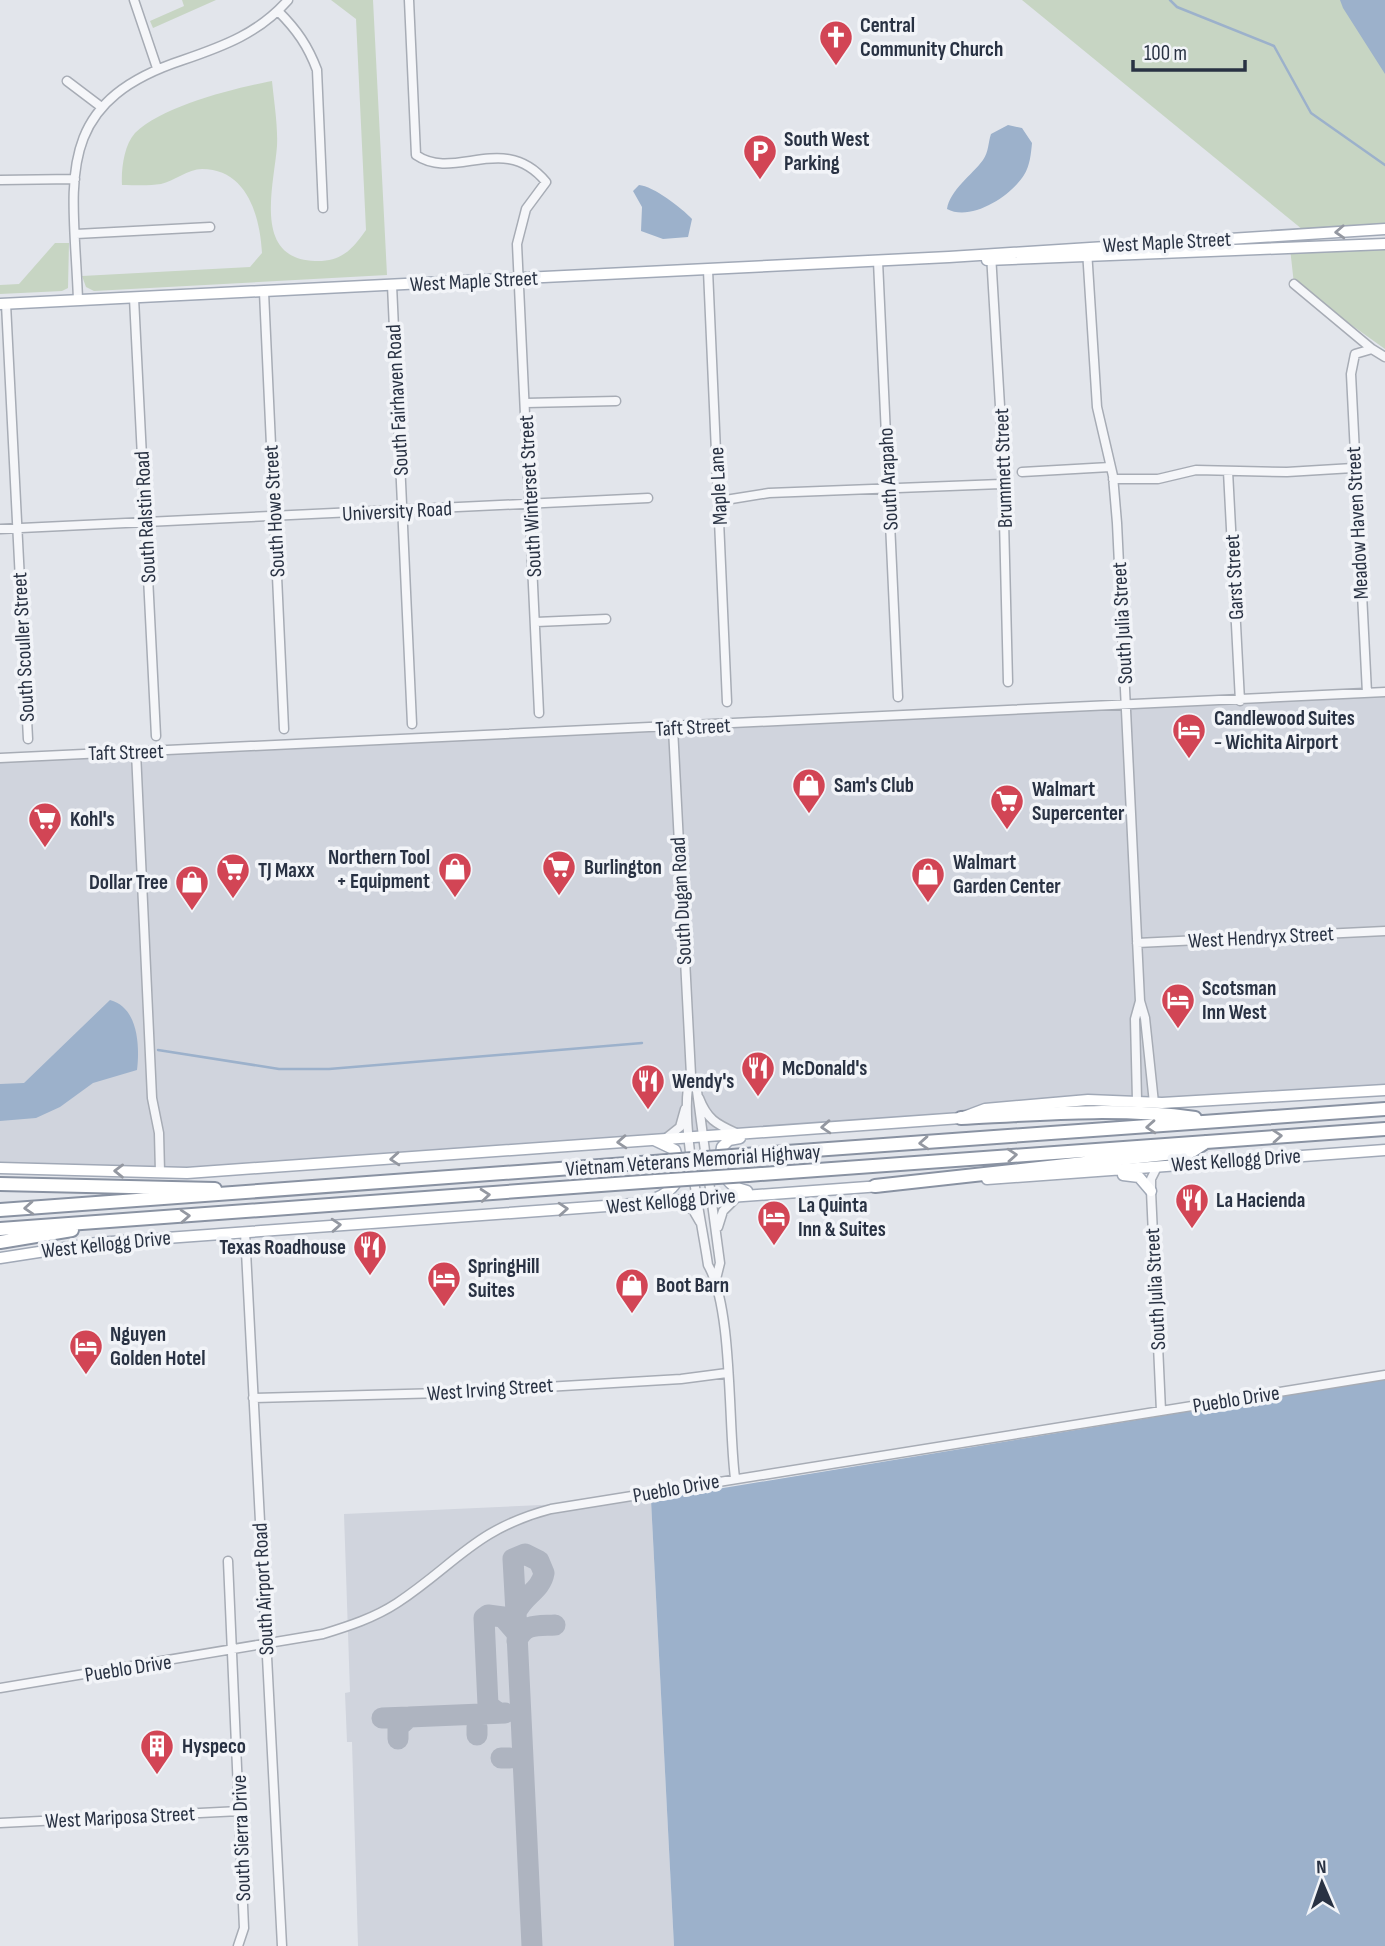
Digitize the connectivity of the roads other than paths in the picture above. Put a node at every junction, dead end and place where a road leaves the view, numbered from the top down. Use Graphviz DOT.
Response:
graph roads {
  1 [pos="134,0"];
  2 [pos="288,0"];
  3 [pos="408,0"];
  4 [pos="278,11"];
  5 [pos="158,68"];
  6 [pos="67,81"];
  7 [pos="100,106"];
  8 [pos="75,179"];
  9 [pos="0,180"];
  10 [pos="323,208"];
  11 [pos="210,227"];
  12 [pos="1385,229"];
  13 [pos="76,234"];
  14 [pos="1385,244"];
  15 [pos="1087,252"];
  16 [pos="991,257"];
  17 [pos="878,261"];
  18 [pos="708,270"];
  19 [pos="520,278"];
  20 [pos="1294,284"];
  21 [pos="392,285"];
  22 [pos="264,292"];
  23 [pos="134,298"];
  24 [pos="78,300"];
  25 [pos="3,304"];
  26 [pos="1372,348"];
  27 [pos="1385,357"];
  28 [pos="615,401"];
  29 [pos="526,403"];
  30 [pos="1110,467"];
  31 [pos="1353,468"];
  32 [pos="1022,471"];
  33 [pos="1228,471"];
  34 [pos="1113,479"];
  35 [pos="1001,484"];
  36 [pos="888,490"];
  37 [pos="648,498"];
  38 [pos="719,501"];
  39 [pos="531,505"];
  40 [pos="402,511"];
  41 [pos="274,517"];
  42 [pos="145,523"];
  43 [pos="18,529"];
  44 [pos="0,530"];
  45 [pos="606,619"];
  46 [pos="536,622"];
  47 [pos="1008,682"];
  48 [pos="1385,692"];
  49 [pos="1367,693"];
  50 [pos="898,697"];
  51 [pos="1240,701"];
  52 [pos="727,702"];
  53 [pos="1126,706"];
  54 [pos="539,713"];
  55 [pos="412,724"];
  56 [pos="673,728"];
  57 [pos="284,729"];
  58 [pos="156,736"];
  59 [pos="27,739"];
  60 [pos="136,752"];
  61 [pos="0,758"];
  62 [pos="1385,931"];
  63 [pos="1137,943"];
  64 [pos="1140,1001"];
  65 [pos="691,1075"];
  66 [pos="1385,1090"];
  67 [pos="697,1091"];
  68 [pos="687,1099"];
  69 [pos="1137,1100"];
  70 [pos="1154,1103"];
  71 [pos="1385,1109"];
  72 [pos="961,1118"];
  73 [pos="1219,1122"];
  74 [pos="1385,1129"];
  75 [pos="764,1132"];
  76 [pos="738,1134"];
  77 [pos="690,1137"];
  78 [pos="702,1137"];
  79 [pos="665,1139"];
  80 [pos="653,1140"];
  81 [pos="1209,1141"];
  82 [pos="1385,1150"];
  83 [pos="0,1168"];
  84 [pos="1156,1168"];
  85 [pos="160,1172"];
  86 [pos="1095,1173"];
  87 [pos="0,1184"];
  88 [pos="875,1186"];
  89 [pos="292,1190"];
  90 [pos="1151,1191"];
  91 [pos="759,1194"];
  92 [pos="739,1195"];
  93 [pos="711,1197"];
  94 [pos="699,1198"];
  95 [pos="671,1200"];
  96 [pos="647,1202"];
  97 [pos="0,1210"];
  98 [pos="117,1220"];
  99 [pos="0,1228"];
  100 [pos="704,1230"];
  101 [pos="245,1232"];
  102 [pos="716,1240"];
  103 [pos="0,1242"];
  104 [pos="0,1258"];
  105 [pos="716,1279"];
  106 [pos="727,1373"];
  107 [pos="1385,1375"];
  108 [pos="253,1398"];
  109 [pos="1161,1411"];
  110 [pos="735,1478"];
  111 [pos="228,1561"];
  112 [pos="267,1643"];
  113 [pos="232,1650"];
  114 [pos="0,1688"];
  115 [pos="240,1811"];
  116 [pos="0,1823"];
  117 [pos="238,1946"];
  118 [pos="282,1946"];
  1 -- 5 [label="street"];
  2 -- 4 [label="street"];
  3 -- 19 [label="street, South Winterset Street"];
  4 -- 5 [label="street"];
  4 -- 10 [label="street"];
  5 -- 7 [label="street"];
  6 -- 7 [label="street"];
  7 -- 8 [label="street"];
  8 -- 9 [label="street"];
  8 -- 13 [label="street"];
  11 -- 13 [label="street"];
  12 -- 15 [label="main road, West Maple Street, one-way"];
  13 -- 24 [label="street"];
  14 -- 15 [label="main road, West Maple Street"];
  15 -- 16 [label="main road, West Maple Street"];
  15 -- 30 [label="street, South Julia Street"];
  16 -- 17 [label="main road, West Maple Street"];
  16 -- 35 [label="street, Brummett Street"];
  17 -- 18 [label="main road, West Maple Street"];
  17 -- 36 [label="street, South Arapaho"];
  18 -- 19 [label="main road, West Maple Street"];
  18 -- 38 [label="street, Maple Lane"];
  19 -- 21 [label="main road, West Maple Street"];
  19 -- 29 [label="street, South Winterset Street"];
  20 -- 26 [label="street"];
  21 -- 22 [label="main road, West Maple Street"];
  21 -- 40 [label="street, South Fairhaven Road"];
  22 -- 23 [label="main road, West Maple Street"];
  22 -- 41 [label="street, South Howe Street"];
  23 -- 24 [label="main road, West Maple Street"];
  23 -- 42 [label="street, South Ralstin Road"];
  24 -- 25 [label="main road, West Maple Street"];
  25 -- 43 [label="street, South Scouller Street"];
  26 -- 27 [label="street"];
  26 -- 31 [label="street, Meadow Haven Street"];
  28 -- 29 [label="street"];
  29 -- 39 [label="street, South Winterset Street"];
  30 -- 32 [label="street"];
  30 -- 34 [label="street, South Julia Street"];
  31 -- 33 [label="street"];
  31 -- 49 [label="street, Meadow Haven Street"];
  33 -- 34 [label="street"];
  33 -- 51 [label="street, Garst Street"];
  34 -- 53 [label="street, South Julia Street"];
  35 -- 36 [label="street"];
  35 -- 47 [label="street, Brummett Street"];
  36 -- 38 [label="street"];
  36 -- 50 [label="street, South Arapaho"];
  37 -- 39 [label="street, University Road"];
  38 -- 52 [label="street, Maple Lane"];
  39 -- 40 [label="street, University Road"];
  39 -- 46 [label="street, South Winterset Street"];
  40 -- 41 [label="street, University Road"];
  40 -- 55 [label="street, South Fairhaven Road"];
  41 -- 42 [label="street, University Road"];
  41 -- 57 [label="street, South Howe Street"];
  42 -- 43 [label="street, University Road"];
  42 -- 58 [label="street, South Ralstin Road"];
  43 -- 44 [label="street, University Road"];
  43 -- 59 [label="street, South Scouller Street"];
  45 -- 46 [label="street"];
  46 -- 54 [label="street, South Winterset Street"];
  48 -- 49 [label="street, Taft Street"];
  49 -- 51 [label="street, Taft Street"];
  51 -- 53 [label="street, Taft Street"];
  53 -- 56 [label="street, Taft Street"];
  53 -- 63 [label="street, South Julia Street"];
  56 -- 60 [label="street, Taft Street"];
  56 -- 65 [label="street, South Dugan Road"];
  60 -- 61 [label="street, Taft Street"];
  60 -- 85 [label="street"];
  62 -- 63 [label="street, West Hendryx Street"];
  63 -- 64 [label="street, South Julia Street"];
  64 -- 69 [label="street, South Julia Street"];
  64 -- 70 [label="street, South Julia Street"];
  65 -- 67 [label="street, South Dugan Road"];
  65 -- 68 [label="street, South Dugan Road"];
  66 -- 70 [label="main road"];
  67 -- 76 [label="street"];
  67 -- 78 [label="street, South Dugan Road"];
  68 -- 77 [label="street, South Dugan Road"];
  68 -- 79 [label="street"];
  69 -- 70 [label="main road"];
  69 -- 72 [label="main road"];
  71 -- 73 [label="highway, Vietnam Veterans Memorial Highway"];
  72 -- 73 [label="highway"];
  72 -- 75 [label="main road, one-way"];
  73 -- 89 [label="highway, Vietnam Veterans Memorial Highway, one-way, bridge"];
  81 -- 74 [label="highway, Vietnam Veterans Memorial Highway, one-way"];
  75 -- 76 [label="main road"];
  75 -- 91 [label="main road"];
  76 -- 78 [label="main road"];
  77 -- 78 [label="main road"];
  77 -- 79 [label="main road"];
  77 -- 94 [label="street, South Dugan Road"];
  78 -- 93 [label="street, South Dugan Road"];
  79 -- 80 [label="main road"];
  80 -- 85 [label="main road, one-way"];
  80 -- 96 [label="main road"];
  81 -- 88 [label="highway"];
  98 -- 81 [label="highway, Vietnam Veterans Memorial Highway, one-way, bridge"];
  82 -- 84 [label="main road, West Kellogg Drive"];
  85 -- 83 [label="main road, one-way"];
  84 -- 86 [label="main road, West Kellogg Drive"];
  84 -- 90 [label="street, South Julia Street"];
  86 -- 88 [label="main road, West Kellogg Drive"];
  86 -- 90 [label="main road"];
  87 -- 89 [label="highway"];
  88 -- 91 [label="main road, West Kellogg Drive"];
  89 -- 97 [label="highway, Vietnam Veterans Memorial Highway, one-way"];
  90 -- 109 [label="street, South Julia Street"];
  91 -- 92 [label="main road, West Kellogg Drive"];
  92 -- 93 [label="main road, West Kellogg Drive"];
  92 -- 102 [label="street"];
  93 -- 94 [label="main road, West Kellogg Drive"];
  93 -- 102 [label="street, South Dugan Road"];
  94 -- 95 [label="main road, West Kellogg Drive"];
  94 -- 100 [label="street, South Dugan Road"];
  95 -- 96 [label="main road, West Kellogg Drive"];
  95 -- 100 [label="street"];
  101 -- 96 [label="main road, West Kellogg Drive, one-way"];
  98 -- 99 [label="highway, Vietnam Veterans Memorial Highway"];
  98 -- 103 [label="highway"];
  100 -- 105 [label="street, South Dugan Road"];
  101 -- 104 [label="main road, West Kellogg Drive"];
  101 -- 108 [label="street, South Airport Road"];
  102 -- 105 [label="street, South Dugan Road"];
  105 -- 106 [label="street, South Dugan Road"];
  106 -- 108 [label="street, West Irving Street"];
  106 -- 110 [label="street, South Dugan Road"];
  107 -- 109 [label="street, Pueblo Drive"];
  108 -- 112 [label="street, South Airport Road"];
  109 -- 110 [label="street, Pueblo Drive"];
  110 -- 112 [label="street, Pueblo Drive"];
  111 -- 113 [label="street, South Sierra Drive"];
  112 -- 113 [label="street, Pueblo Drive"];
  112 -- 118 [label="street, South Airport Road"];
  113 -- 114 [label="street, Pueblo Drive"];
  113 -- 115 [label="street, South Sierra Drive"];
  115 -- 116 [label="street, West Mariposa Street"];
  115 -- 117 [label="street, South Sierra Drive"];
}
